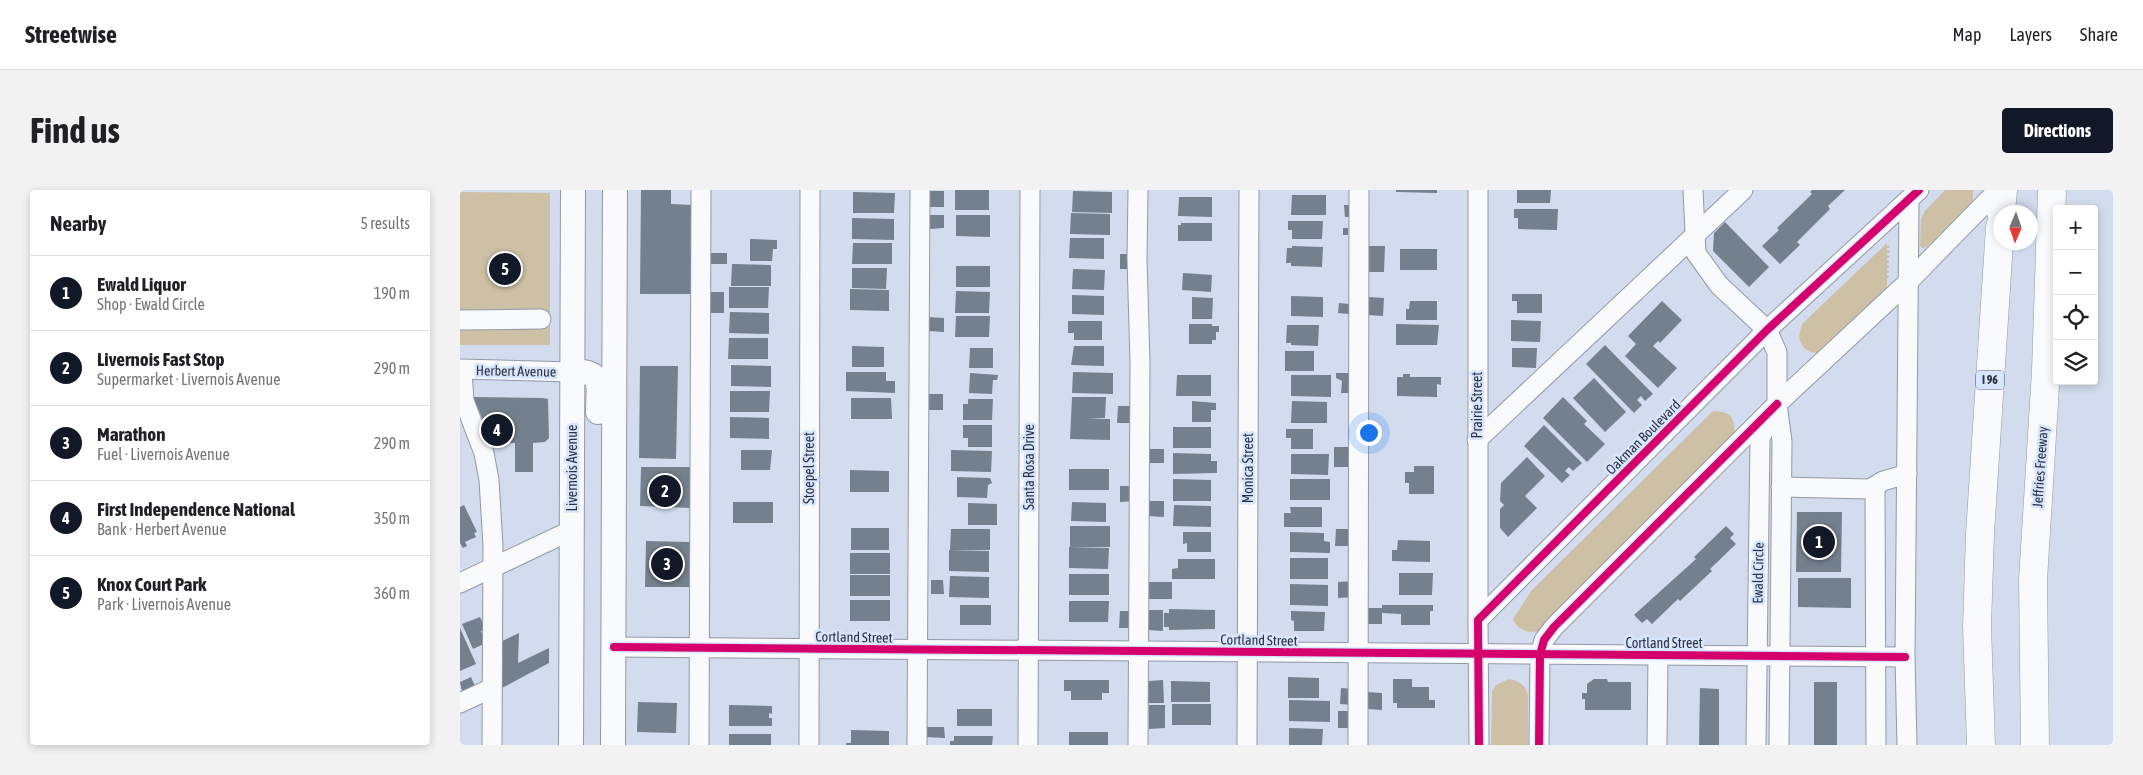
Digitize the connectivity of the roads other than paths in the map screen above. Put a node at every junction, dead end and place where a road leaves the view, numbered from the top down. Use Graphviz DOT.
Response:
graph roads {
  1 [pos="573,190"];
  2 [pos="615,190"];
  3 [pos="701,190"];
  4 [pos="810,190"];
  5 [pos="920,190"];
  6 [pos="1030,190"];
  7 [pos="1138,190"];
  8 [pos="1249,190"];
  9 [pos="1359,190"];
  10 [pos="1478,190"];
  11 [pos="1693,190"];
  12 [pos="1743,190"];
  13 [pos="1998,190"];
  14 [pos="2003,190"];
  15 [pos="2052,190"];
  16 [pos="1914,195"];
  17 [pos="2002,205"];
  18 [pos="1695,237"];
  19 [pos="1999,250"];
  20 [pos="1909,281"];
  21 [pos="541,319"];
  22 [pos="460,320"];
  23 [pos="1767,330"];
  24 [pos="461,369"];
  25 [pos="573,372"];
  26 [pos="1776,404"];
  27 [pos="1477,440"];
  28 [pos="1907,474"];
  29 [pos="1875,486"];
  30 [pos="1781,487"];
  31 [pos="572,530"];
  32 [pos="614,565"];
  33 [pos="492,567"];
  34 [pos="460,583"];
  35 [pos="1478,620"];
  36 [pos="614,647"];
  37 [pos="700,648"];
  38 [pos="809,649"];
  39 [pos="918,650"];
  40 [pos="1028,651"];
  41 [pos="1139,652"];
  42 [pos="1248,652"];
  43 [pos="1359,653"];
  44 [pos="1479,654"];
  45 [pos="1540,655"];
  46 [pos="1658,656"];
  47 [pos="1757,656"];
  48 [pos="1780,656"];
  49 [pos="1874,657"];
  50 [pos="1905,657"];
  51 [pos="492,688"];
  52 [pos="460,703"];
  53 [pos="1979,707"];
  54 [pos="492,745"];
  55 [pos="571,745"];
  56 [pos="614,745"];
  57 [pos="699,745"];
  58 [pos="809,745"];
  59 [pos="917,745"];
  60 [pos="1028,745"];
  61 [pos="1138,745"];
  62 [pos="1247,745"];
  63 [pos="1358,745"];
  64 [pos="1479,745"];
  65 [pos="1539,745"];
  66 [pos="1657,745"];
  67 [pos="1756,745"];
  68 [pos="1779,745"];
  69 [pos="1876,745"];
  70 [pos="1907,745"];
  71 [pos="1968,745"];
  72 [pos="1981,745"];
  73 [pos="2035,745"];
  1 -- 25 [label="main road, Livernois Avenue"];
  2 -- 32 [label="main road"];
  3 -- 37 [label="street"];
  4 -- 38 [label="street, Stoepel Street"];
  5 -- 39 [label="street"];
  6 -- 40 [label="street, Santa Rosa Drive"];
  7 -- 41 [label="street"];
  8 -- 42 [label="street, Monica Street"];
  9 -- 43 [label="street"];
  10 -- 27 [label="street, Prairie Street"];
  11 -- 18 [label="street"];
  12 -- 18 [label="street"];
  13 -- 20 [label="street"];
  14 -- 17 [label="highway"];
  15 -- 73 [label="highway, Jeffries Freeway"];
  16 -- 20 [label="street"];
  16 -- 23 [label="street, Oakman Boulevard"];
  18 -- 23 [label="street"];
  18 -- 27 [label="street"];
  19 -- 53 [label="highway, I 96"];
  20 -- 26 [label="street"];
  20 -- 28 [label="street"];
  21 -- 22 [label="street"];
  23 -- 26 [label="street, Ewald Circle"];
  23 -- 35 [label="street, Oakman Boulevard"];
  24 -- 25 [label="street, Herbert Avenue"];
  24 -- 33 [label="street"];
  25 -- 31 [label="main road, Livernois Avenue"];
  25 -- 32 [label="main road"];
  26 -- 30 [label="street, Ewald Circle"];
  26 -- 45 [label="street"];
  26 -- 47 [label="street, Ewald Circle"];
  27 -- 35 [label="street, Prairie Street"];
  28 -- 29 [label="street"];
  28 -- 50 [label="street"];
  29 -- 30 [label="street"];
  29 -- 49 [label="street"];
  30 -- 48 [label="street, Ewald Circle"];
  31 -- 33 [label="street"];
  31 -- 55 [label="main road, Livernois Avenue"];
  32 -- 36 [label="main road"];
  33 -- 34 [label="street"];
  33 -- 51 [label="street"];
  35 -- 44 [label="street"];
  36 -- 37 [label="street, Cortland Street"];
  36 -- 56 [label="main road"];
  37 -- 38 [label="street, Cortland Street"];
  37 -- 57 [label="street"];
  38 -- 39 [label="street, Cortland Street"];
  38 -- 58 [label="street, Stoepel Street"];
  39 -- 40 [label="street, Cortland Street"];
  39 -- 59 [label="street"];
  40 -- 41 [label="street, Cortland Street"];
  40 -- 60 [label="street, Santa Rosa Drive"];
  41 -- 42 [label="street, Cortland Street"];
  41 -- 61 [label="street"];
  42 -- 43 [label="street, Cortland Street"];
  42 -- 62 [label="street, Monica Street"];
  43 -- 44 [label="street, Cortland Street"];
  43 -- 63 [label="street"];
  44 -- 45 [label="street, Cortland Street"];
  44 -- 64 [label="street"];
  45 -- 46 [label="street, Cortland Street"];
  45 -- 65 [label="street"];
  46 -- 47 [label="street, Cortland Street"];
  46 -- 66 [label="street"];
  47 -- 48 [label="street, Cortland Street"];
  47 -- 67 [label="street, Ewald Circle"];
  48 -- 49 [label="street, Cortland Street"];
  48 -- 68 [label="street, Ewald Circle"];
  49 -- 50 [label="street, Cortland Street"];
  49 -- 69 [label="street"];
  50 -- 70 [label="street"];
  51 -- 52 [label="street"];
  51 -- 54 [label="street"];
  53 -- 71 [label="highway"];
  53 -- 72 [label="highway, I 96"];
}
